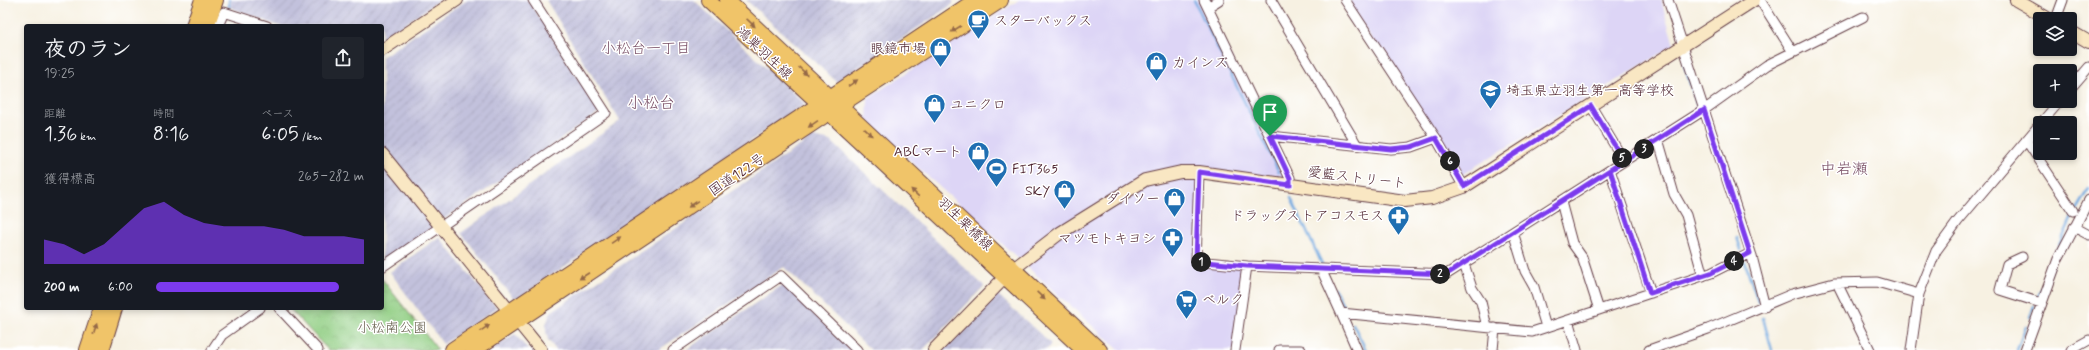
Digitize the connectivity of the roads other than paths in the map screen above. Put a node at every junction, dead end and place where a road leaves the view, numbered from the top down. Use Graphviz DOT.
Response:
graph roads {
  1 [pos="203,0"];
  2 [pos="214,0"];
  3 [pos="458,0"];
  4 [pos="533,0"];
  5 [pos="708,0"];
  6 [pos="727,0"];
  7 [pos="977,0"];
  8 [pos="1000,0"];
  9 [pos="1219,0"];
  10 [pos="1271,0"];
  11 [pos="1345,0"];
  12 [pos="1668,0"];
  13 [pos="1754,0"];
  14 [pos="1760,0"];
  15 [pos="2016,0"];
  16 [pos="2063,0"];
  17 [pos="1206,4"];
  18 [pos="959,6"];
  19 [pos="2037,12"];
  20 [pos="2059,12"];
  21 [pos="1863,17"];
  22 [pos="195,24"];
  23 [pos="207,24"];
  24 [pos="219,24"];
  25 [pos="261,24"];
  26 [pos="2077,35"];
  27 [pos="2089,42"];
  28 [pos="1684,46"];
  29 [pos="384,49"];
  30 [pos="1793,52"];
  31 [pos="2089,67"];
  32 [pos="2077,81"];
  33 [pos="830,105"];
  34 [pos="1591,106"];
  35 [pos="2054,108"];
  36 [pos="1704,110"];
  37 [pos="2046,116"];
  38 [pos="2033,132"];
  39 [pos="1270,136"];
  40 [pos="1436,138"];
  41 [pos="1658,140"];
  42 [pos="2026,140"];
  43 [pos="1357,145"];
  44 [pos="384,157"];
  45 [pos="1624,161"];
  46 [pos="1610,170"];
  47 [pos="1199,172"];
  48 [pos="1290,185"];
  49 [pos="1464,186"];
  50 [pos="2089,200"];
  51 [pos="1561,202"];
  52 [pos="2073,211"];
  53 [pos="2074,226"];
  54 [pos="440,227"];
  55 [pos="1513,232"];
  56 [pos="2089,234"];
  57 [pos="1750,253"];
  58 [pos="2022,256"];
  59 [pos="1464,264"];
  60 [pos="384,266"];
  61 [pos="1247,266"];
  62 [pos="1321,269"];
  63 [pos="1008,274"];
  64 [pos="1703,276"];
  65 [pos="1837,283"];
  66 [pos="1650,293"];
  67 [pos="1919,294"];
  68 [pos="2041,303"];
  69 [pos="1765,306"];
  70 [pos="101,310"];
  71 [pos="113,310"];
  72 [pos="257,310"];
  73 [pos="281,310"];
  74 [pos="1598,310"];
  75 [pos="1341,313"];
  76 [pos="514,316"];
  77 [pos="1568,320"];
  78 [pos="1546,327"];
  79 [pos="1491,328"];
  80 [pos="2089,340"];
  81 [pos="88,350"];
  82 [pos="101,350"];
  83 [pos="212,350"];
  84 [pos="318,350"];
  85 [pos="453,350"];
  86 [pos="473,350"];
  87 [pos="541,350"];
  88 [pos="673,350"];
  89 [pos="857,350"];
  90 [pos="934,350"];
  91 [pos="1083,350"];
  92 [pos="1100,350"];
  93 [pos="1235,350"];
  94 [pos="1278,350"];
  95 [pos="1301,350"];
  96 [pos="1357,350"];
  97 [pos="1493,350"];
  98 [pos="1577,350"];
  99 [pos="1649,350"];
  100 [pos="1870,350"];
  101 [pos="1911,350"];
  102 [pos="2024,350"];
  103 [pos="2070,350"];
  1 -- 22 [label="highway"];
  2 -- 23 [label="highway"];
  3 -- 29 [label="street"];
  4 -- 54 [label="street"];
  5 -- 33 [label="main road, 鴻巣羽生線"];
  6 -- 33 [label="main road, 鴻巣羽生線, one-way"];
  7 -- 18 [label="highway, 国道122号"];
  8 -- 33 [label="highway, 国道122号, one-way"];
  9 -- 17 [label="street"];
  10 -- 43 [label="street"];
  11 -- 40 [label="street"];
  12 -- 28 [label="street"];
  13 -- 28 [label="street, 愛藍ストリート"];
  14 -- 30 [label="street"];
  15 -- 19 [label="street"];
  16 -- 20 [label="street"];
  17 -- 39 [label="street"];
  33 -- 18 [label="highway, 国道122号, one-way"];
  21 -- 30 [label="street"];
  24 -- 25 [label="street"];
  26 -- 27 [label="street"];
  28 -- 34 [label="street, 愛藍ストリート"];
  28 -- 36 [label="street"];
  30 -- 36 [label="street"];
  31 -- 32 [label="street"];
  33 -- 63 [label="main road, 羽生栗橋線"];
  33 -- 76 [label="highway, 国道122号"];
  34 -- 45 [label="street"];
  34 -- 49 [label="street, 愛藍ストリート"];
  35 -- 37 [label="street"];
  36 -- 41 [label="street"];
  36 -- 57 [label="street"];
  38 -- 42 [label="street"];
  39 -- 43 [label="street"];
  39 -- 48 [label="street"];
  40 -- 43 [label="street"];
  40 -- 49 [label="street"];
  41 -- 45 [label="street"];
  41 -- 64 [label="street"];
  42 -- 52 [label="street"];
  42 -- 67 [label="street"];
  44 -- 54 [label="street"];
  45 -- 46 [label="street"];
  46 -- 51 [label="street"];
  46 -- 66 [label="street"];
  47 -- 48 [label="street, 愛藍ストリート"];
  47 -- 61 [label="street"];
  47 -- 63 [label="street, 愛藍ストリート"];
  48 -- 49 [label="street, 愛藍ストリート"];
  50 -- 53 [label="street"];
  51 -- 55 [label="street"];
  51 -- 74 [label="street"];
  53 -- 56 [label="street"];
  53 -- 68 [label="street"];
  54 -- 60 [label="street"];
  54 -- 76 [label="street"];
  55 -- 59 [label="street"];
  55 -- 78 [label="street"];
  57 -- 64 [label="street"];
  57 -- 69 [label="street"];
  58 -- 68 [label="street"];
  59 -- 62 [label="street"];
  59 -- 79 [label="street"];
  61 -- 62 [label="street"];
  61 -- 93 [label="street"];
  62 -- 75 [label="street"];
  63 -- 90 [label="street, 愛藍ストリート"];
  63 -- 91 [label="main road, 羽生栗橋線"];
  63 -- 92 [label="main road, 羽生栗橋線, one-way"];
  64 -- 66 [label="street"];
  65 -- 67 [label="street"];
  65 -- 69 [label="street"];
  65 -- 100 [label="street"];
  66 -- 74 [label="street"];
  67 -- 101 [label="street"];
  68 -- 102 [label="street"];
  69 -- 99 [label="street"];
  81 -- 70 [label="highway, one-way"];
  71 -- 82 [label="highway"];
  72 -- 83 [label="street"];
  73 -- 84 [label="street"];
  74 -- 77 [label="street"];
  75 -- 79 [label="street"];
  75 -- 96 [label="street"];
  85 -- 76 [label="highway, 国道122号, one-way"];
  76 -- 86 [label="highway, 国道122号"];
  76 -- 87 [label="street"];
  77 -- 78 [label="street"];
  77 -- 98 [label="street"];
  78 -- 79 [label="street"];
  79 -- 97 [label="street"];
  80 -- 103 [label="street"];
  88 -- 89 [label="street"];
  94 -- 95 [label="street"];
}
